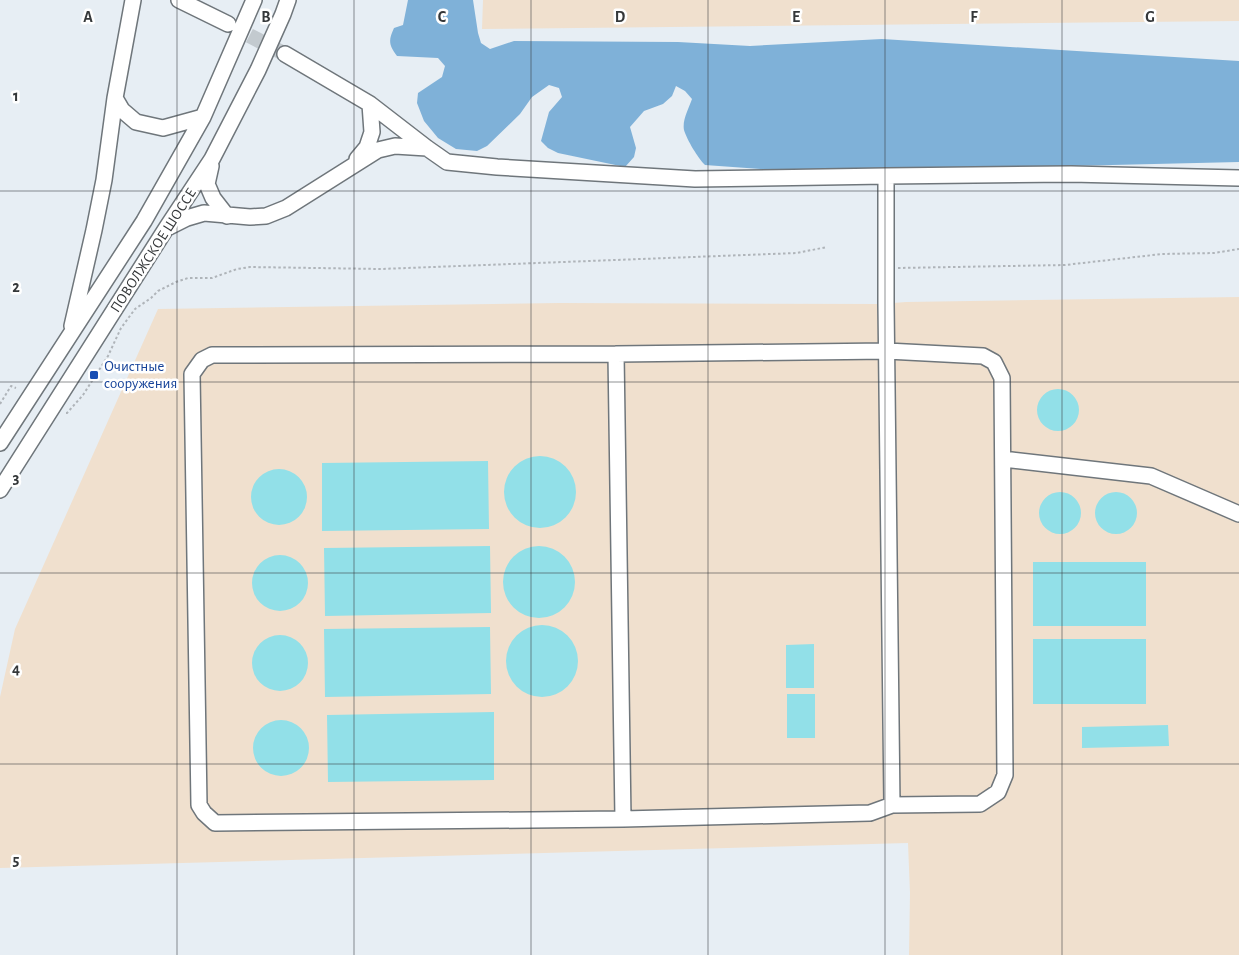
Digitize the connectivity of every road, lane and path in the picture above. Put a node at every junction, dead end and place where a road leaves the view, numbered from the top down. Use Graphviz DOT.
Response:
graph roads {
  1 [pos="146,0"];
  2 [pos="179,0"];
  3 [pos="254,0"];
  4 [pos="288,0"];
  5 [pos="132,6"];
  6 [pos="228,24"];
  7 [pos="285,54"];
  8 [pos="115,98"];
  9 [pos="370,104"];
  10 [pos="203,116"];
  11 [pos="427,148"];
  12 [pos="212,159"];
  13 [pos="349,168"];
  14 [pos="886,176"];
  15 [pos="1239,178"];
  16 [pos="227,216"];
  17 [pos="167,227"];
  18 [pos="827,247"];
  19 [pos="1239,249"];
  20 [pos="886,269"];
  21 [pos="69,338"];
  22 [pos="886,351"];
  23 [pos="616,354"];
  24 [pos="16,388"];
  25 [pos="0,404"];
  26 [pos="63,413"];
  27 [pos="0,443"];
  28 [pos="1002,459"];
  29 [pos="0,490"];
  30 [pos="1239,514"];
  31 [pos="892,805"];
  32 [pos="623,820"];
  1 -- 5 [label="street"];
  2 -- 6 [label="street"];
  3 -- 10 [label="street, ПОВОЛЖСКОЕ ШОССЕ"];
  4 -- 12 [label="street, ПОВОЛЖСКОЕ ШОССЕ"];
  5 -- 8 [label="street"];
  7 -- 9 [label="street"];
  8 -- 10 [label="street"];
  8 -- 21 [label="street"];
  9 -- 11 [label="street"];
  9 -- 13 [label="street"];
  10 -- 21 [label="street, ПОВОЛЖСКОЕ ШОССЕ"];
  11 -- 13 [label="street"];
  11 -- 14 [label="street"];
  12 -- 16 [label="street"];
  12 -- 17 [label="street, ПОВОЛЖСКОЕ ШОССЕ"];
  13 -- 16 [label="street"];
  14 -- 15 [label="street"];
  14 -- 20 [label="street"];
  16 -- 17 [label="street"];
  17 -- 29 [label="street, ПОВОЛЖСКОЕ ШОССЕ"];
  18 -- 26 [label="path"];
  19 -- 20 [label="path"];
  20 -- 22 [label="street"];
  21 -- 27 [label="street, ПОВОЛЖСКОЕ ШОССЕ"];
  22 -- 23 [label="street"];
  22 -- 28 [label="street"];
  22 -- 31 [label="street"];
  23 -- 32 [label="street"];
  23 -- 32 [label="street"];
  24 -- 25 [label="path"];
  28 -- 30 [label="street"];
  28 -- 31 [label="street"];
  31 -- 32 [label="street"];
}
